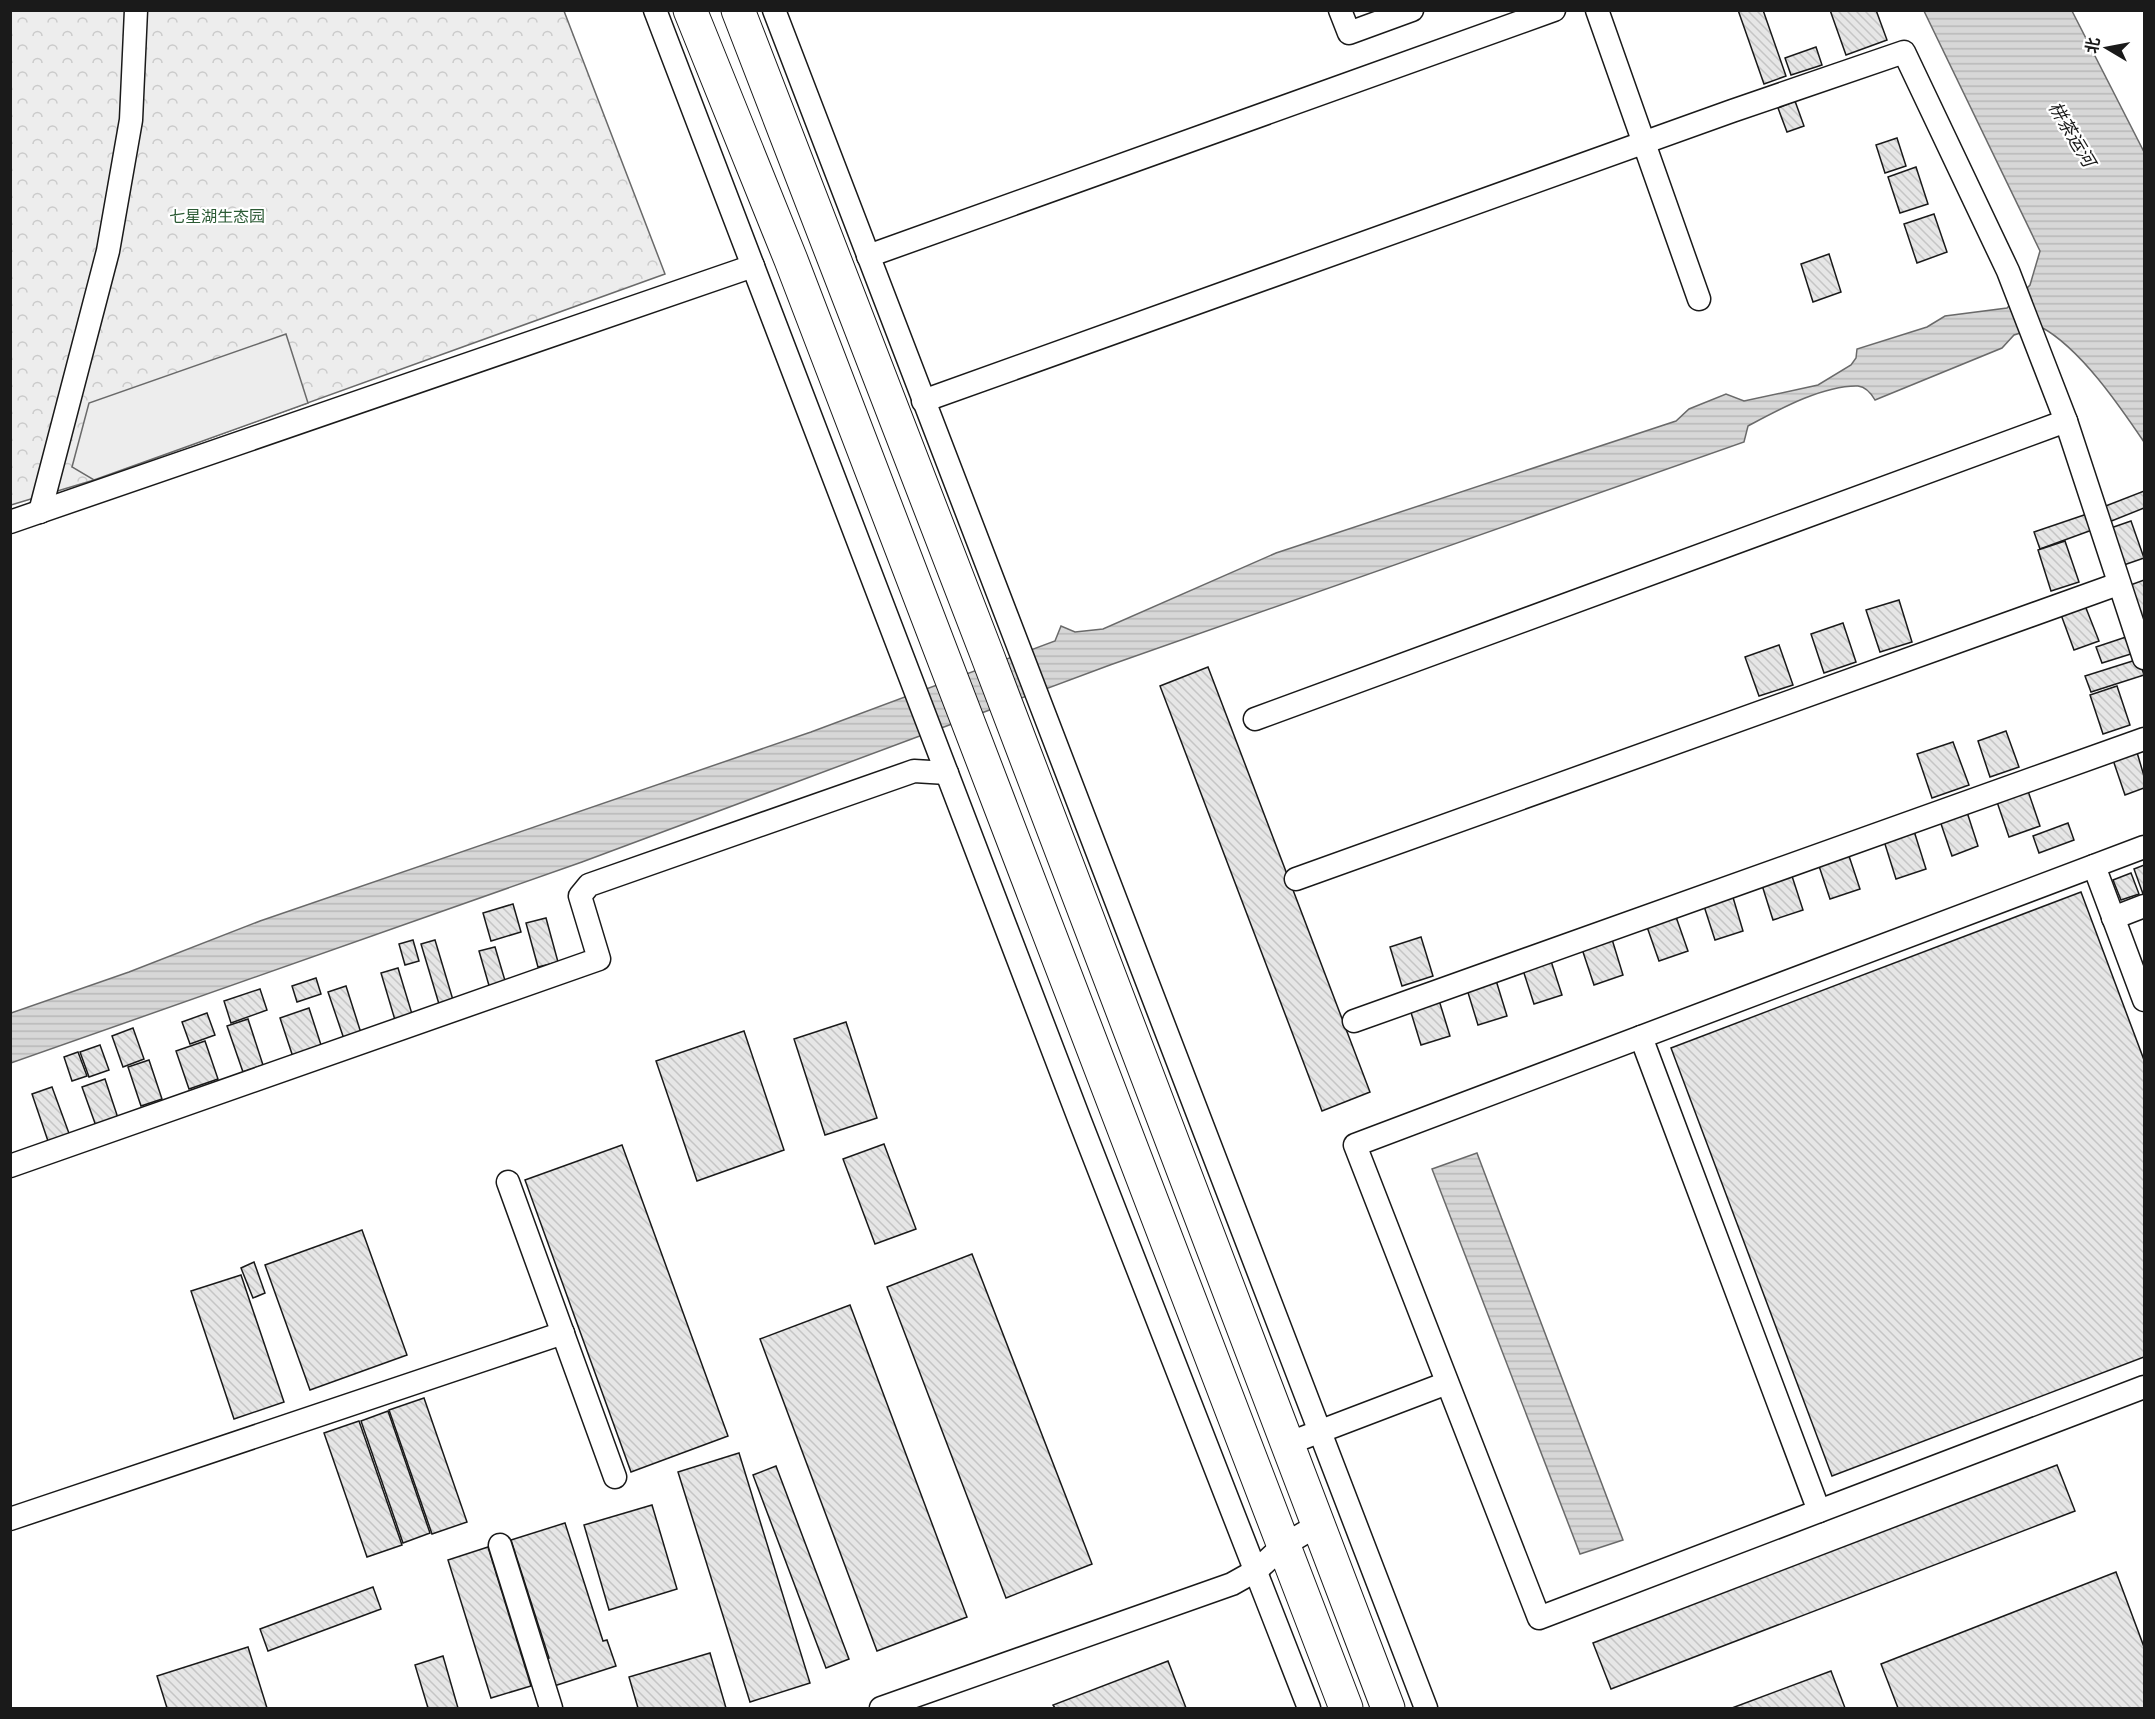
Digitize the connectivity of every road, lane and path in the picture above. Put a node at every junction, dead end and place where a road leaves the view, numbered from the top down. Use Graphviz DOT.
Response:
graph roads {
  1 [pos="136,10"];
  2 [pos="655,10"];
  3 [pos="690,10"];
  4 [pos="738,10"];
  5 [pos="774,10"];
  6 [pos="1340,10"];
  7 [pos="1412,10"];
  8 [pos="1554,10"];
  9 [pos="1597,10"];
  10 [pos="1645,144"];
  11 [pos="868,256"];
  12 [pos="753,266"];
  13 [pos="1699,299"];
  14 [pos="923,401"];
  15 [pos="2066,421"];
  16 [pos="40,512"];
  17 [pos="10,522"];
  18 [pos="2118,584"];
  19 [pos="2145,658"];
  20 [pos="1255,719"];
  21 [pos="2145,739"];
  22 [pos="947,773"];
  23 [pos="2145,847"];
  24 [pos="2094,866"];
  25 [pos="1296,879"];
  26 [pos="2145,906"];
  27 [pos="2113,918"];
  28 [pos="2145,1000"];
  29 [pos="1354,1021"];
  30 [pos="1641,1037"];
  31 [pos="10,1166"];
  32 [pos="508,1182"];
  33 [pos="563,1333"];
  34 [pos="1447,1383"];
  35 [pos="2145,1387"];
  36 [pos="1319,1432"];
  37 [pos="1287,1444"];
  38 [pos="615,1477"];
  39 [pos="1820,1511"];
  40 [pos="10,1519"];
  41 [pos="1318,1525"];
  42 [pos="500,1545"];
  43 [pos="1284,1545"];
  44 [pos="1257,1570"];
  45 [pos="551,1708"];
  46 [pos="881,1708"];
  47 [pos="1309,1708"];
  48 [pos="1346,1708"];
  49 [pos="1388,1708"];
  50 [pos="1426,1708"];
  1 -- 16 [label="street"];
  2 -- 12 [label="street"];
  3 -- 43 [label="highway"];
  4 -- 37 [label="highway"];
  5 -- 11 [label="street"];
  6 -- 7 [label="street"];
  8 -- 11 [label="street"];
  9 -- 10 [label="street"];
  10 -- 13 [label="street"];
  10 -- 14 [label="street"];
  10 -- 15 [label="street"];
  11 -- 14 [label="street"];
  12 -- 16 [label="street"];
  12 -- 22 [label="street"];
  14 -- 36 [label="street"];
  15 -- 18 [label="street"];
  15 -- 20 [label="street"];
  16 -- 17 [label="street"];
  18 -- 19 [label="street"];
  18 -- 25 [label="street"];
  21 -- 29 [label="street"];
  22 -- 31 [label="street"];
  22 -- 44 [label="street"];
  23 -- 24 [label="street"];
  24 -- 27 [label="street"];
  24 -- 30 [label="street"];
  26 -- 27 [label="street"];
  27 -- 28 [label="street"];
  30 -- 34 [label="street"];
  30 -- 39 [label="street"];
  32 -- 33 [label="street"];
  33 -- 38 [label="street"];
  33 -- 40 [label="street"];
  34 -- 36 [label="street"];
  34 -- 39 [label="street"];
  35 -- 39 [label="street"];
  36 -- 37 [label="street"];
  36 -- 50 [label="street"];
  37 -- 41 [label="highway"];
  41 -- 43 [label="street"];
  41 -- 49 [label="highway"];
  42 -- 45 [label="street"];
  43 -- 44 [label="street"];
  43 -- 48 [label="highway"];
  44 -- 46 [label="street"];
  44 -- 47 [label="street"];
}
